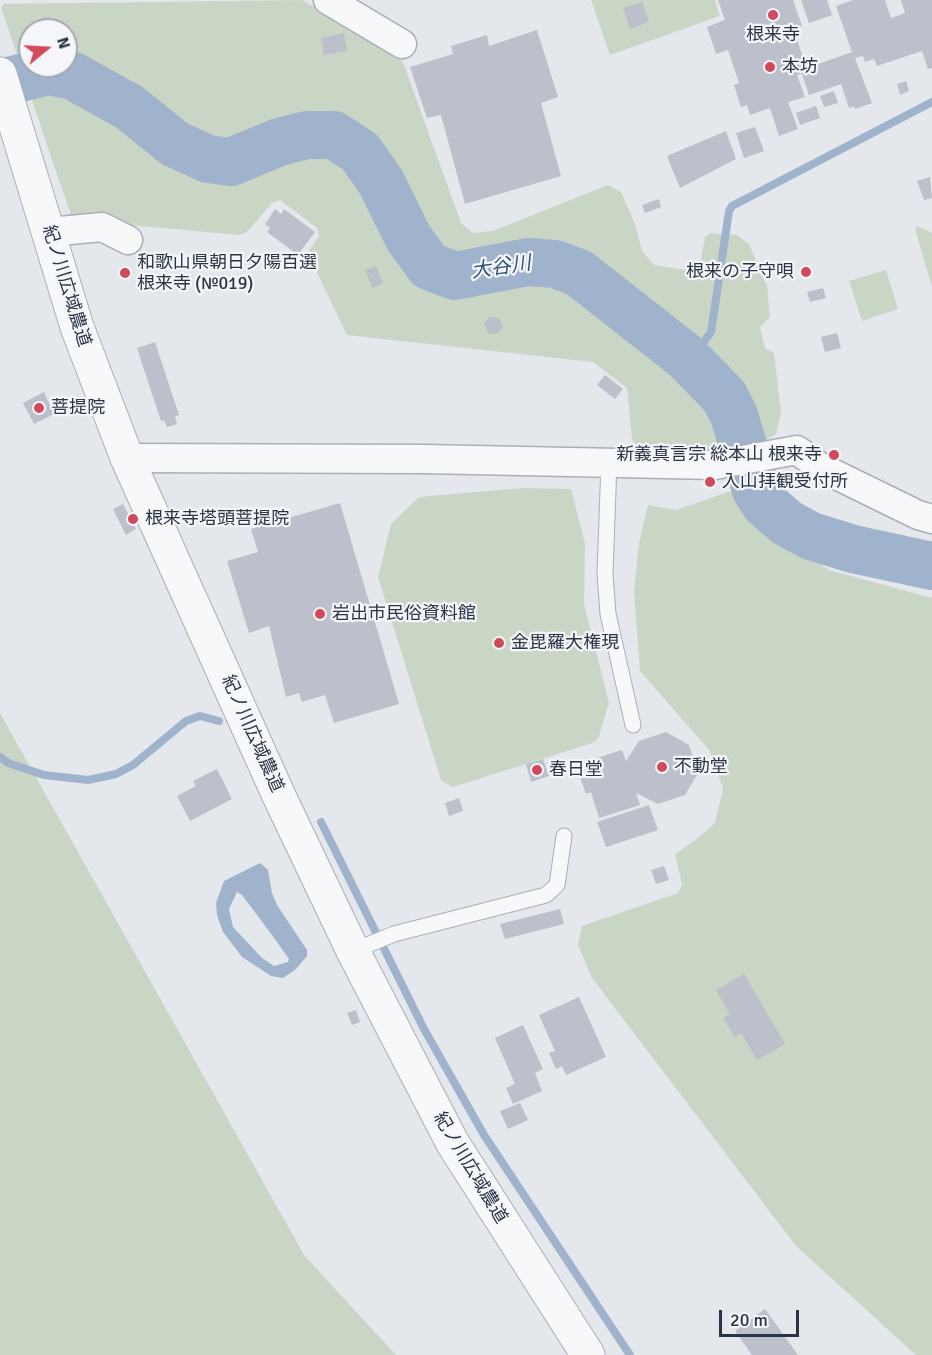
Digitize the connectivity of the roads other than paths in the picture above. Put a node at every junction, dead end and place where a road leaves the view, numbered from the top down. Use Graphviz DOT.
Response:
graph roads {
  1 [pos="328,0"];
  2 [pos="402,44"];
  3 [pos="3,84"];
  4 [pos="49,232"];
  5 [pos="128,240"];
  6 [pos="127,458"];
  7 [pos="609,462"];
  8 [pos="932,519"];
  9 [pos="633,724"];
  10 [pos="564,836"];
  11 [pos="362,948"];
  12 [pos="588,1355"];
  1 -- 2 [label="street"];
  3 -- 4 [label="street, 紀ノ川広域農道"];
  4 -- 5 [label="street"];
  4 -- 6 [label="street, 紀ノ川広域農道"];
  6 -- 7 [label="street"];
  6 -- 11 [label="street, 紀ノ川広域農道"];
  7 -- 8 [label="street"];
  7 -- 9 [label="lane"];
  10 -- 11 [label="lane"];
  11 -- 12 [label="street, 紀ノ川広域農道"];
}
